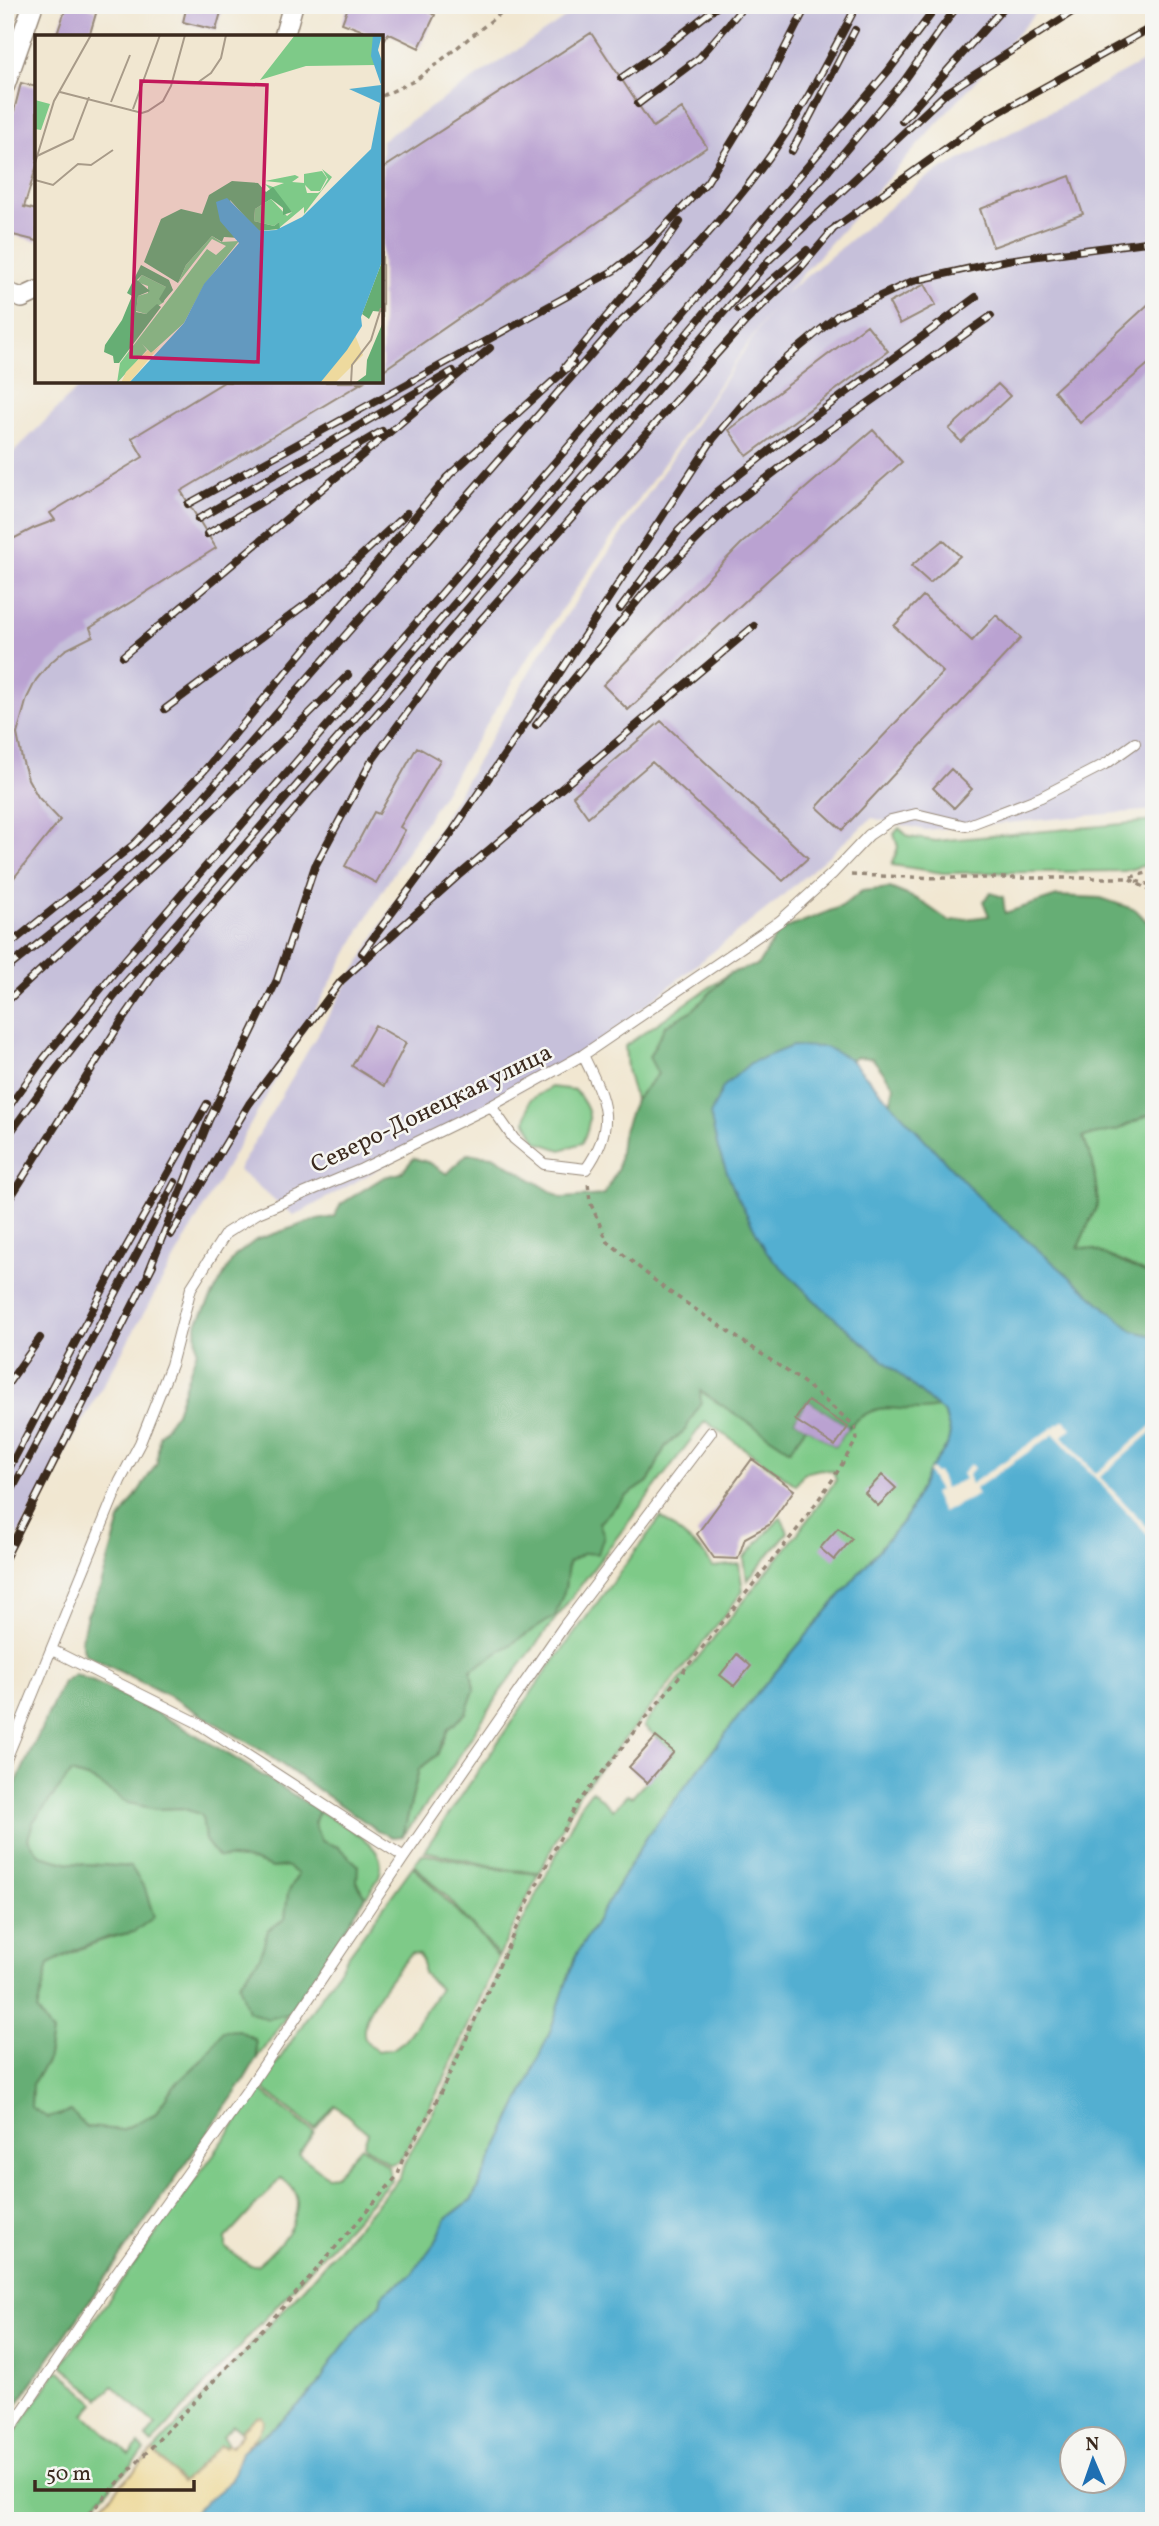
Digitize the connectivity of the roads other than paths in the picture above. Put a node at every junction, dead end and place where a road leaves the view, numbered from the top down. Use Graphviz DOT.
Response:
graph roads {
  1 [pos="33,5"];
  2 [pos="293,5"];
  3 [pos="285,35"];
  4 [pos="5,85"];
  5 [pos="5,292"];
  6 [pos="35,293"];
  7 [pos="1135,743"];
  8 [pos="583,1055"];
  9 [pos="491,1106"];
  10 [pos="711,1432"];
  11 [pos="52,1650"];
  12 [pos="5,1762"];
  13 [pos="404,1857"];
  14 [pos="5,2437"];
  1 -- 4 [label="street"];
  2 -- 3 [label="street"];
  5 -- 6 [label="street"];
  7 -- 8 [label="lane, Северо-Донецкая улица"];
  8 -- 9 [label="lane, Северо-Донецкая улица"];
  8 -- 9 [label="lane"];
  9 -- 11 [label="lane, Северо-Донецкая улица"];
  10 -- 13 [label="lane"];
  11 -- 12 [label="lane, Северо-Донецкая улица"];
  11 -- 13 [label="lane"];
  13 -- 14 [label="lane"];
}
